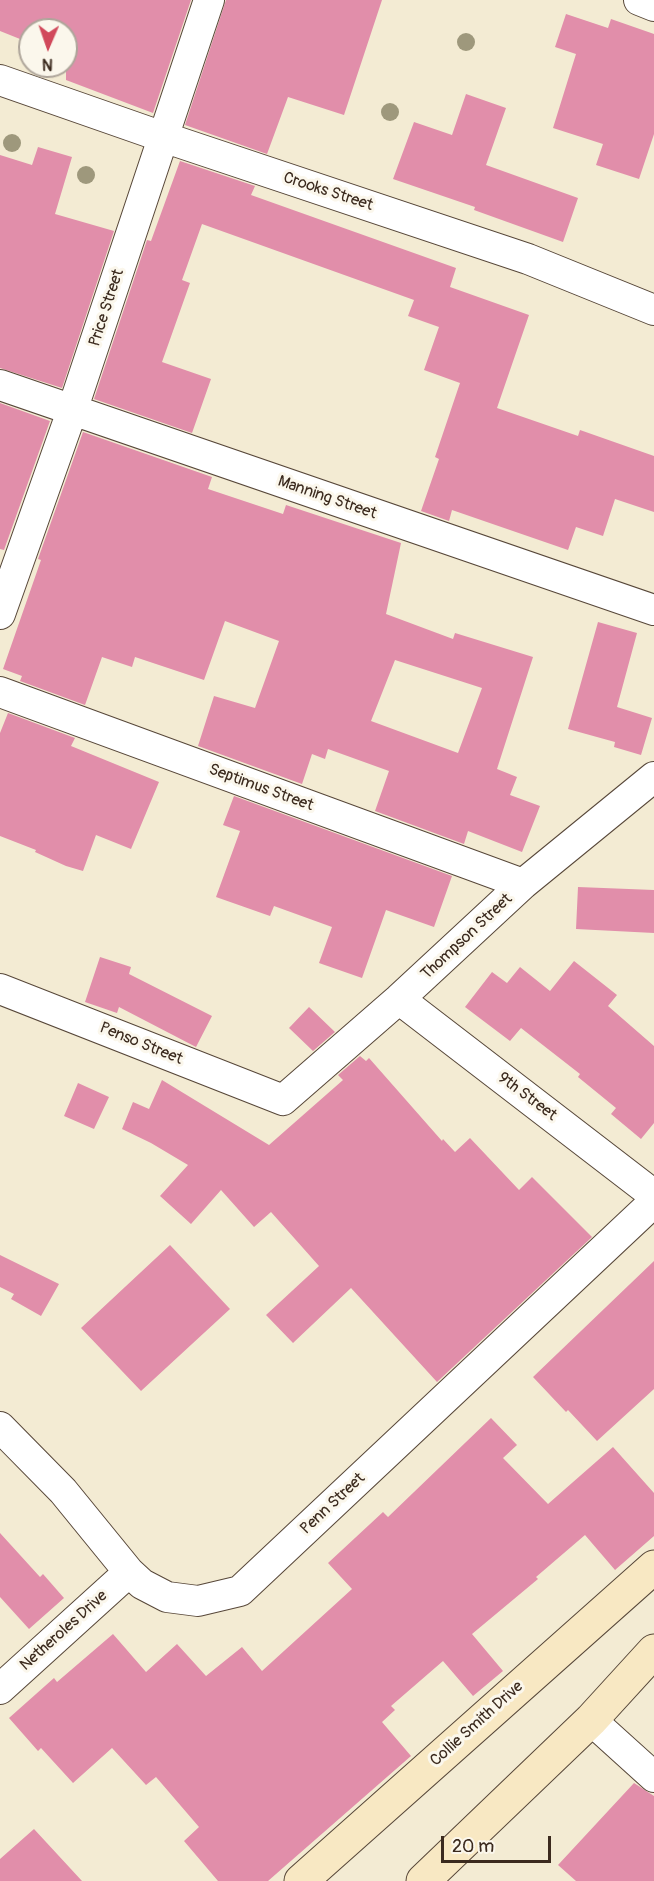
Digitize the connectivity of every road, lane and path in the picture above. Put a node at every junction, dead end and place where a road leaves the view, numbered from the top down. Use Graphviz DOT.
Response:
graph roads {
  1 [pos="208,0"];
  2 [pos="639,0"];
  3 [pos="654,6"];
  4 [pos="0,80"];
  5 [pos="163,137"];
  6 [pos="654,310"];
  7 [pos="0,386"];
  8 [pos="72,411"];
  9 [pos="654,610"];
  10 [pos="0,614"];
  11 [pos="0,692"];
  12 [pos="654,777"];
  13 [pos="522,884"];
  14 [pos="0,989"];
  15 [pos="399,999"];
  16 [pos="282,1100"];
  17 [pos="654,1195"];
  18 [pos="654,1202"];
  19 [pos="0,1427"];
  20 [pos="654,1567"];
  21 [pos="129,1572"];
  22 [pos="654,1651"];
  23 [pos="0,1689"];
  24 [pos="591,1720"];
  25 [pos="654,1777"];
  26 [pos="301,1881"];
  27 [pos="423,1881"];
  1 -- 5 [label="street, Price Street"];
  2 -- 3 [label="street"];
  4 -- 5 [label="street, Crooks Street"];
  5 -- 6 [label="street, Crooks Street"];
  5 -- 8 [label="street, Price Street"];
  7 -- 8 [label="street, Manning Street"];
  8 -- 9 [label="street, Manning Street"];
  8 -- 10 [label="street, Price Street"];
  11 -- 13 [label="street, Septimus Street"];
  12 -- 13 [label="street, Thompson Street"];
  13 -- 15 [label="street, Thompson Street"];
  14 -- 16 [label="street, Penso Street"];
  15 -- 16 [label="street, Thompson Street"];
  15 -- 17 [label="street, 9th Street"];
  18 -- 21 [label="street, Penn Street"];
  19 -- 21 [label="street, Penn Street"];
  20 -- 26 [label="street, Collie Smith Drive"];
  21 -- 23 [label="street, Netheroles Drive"];
  22 -- 24 [label="street"];
  24 -- 25 [label="street"];
  24 -- 27 [label="street"];
}
